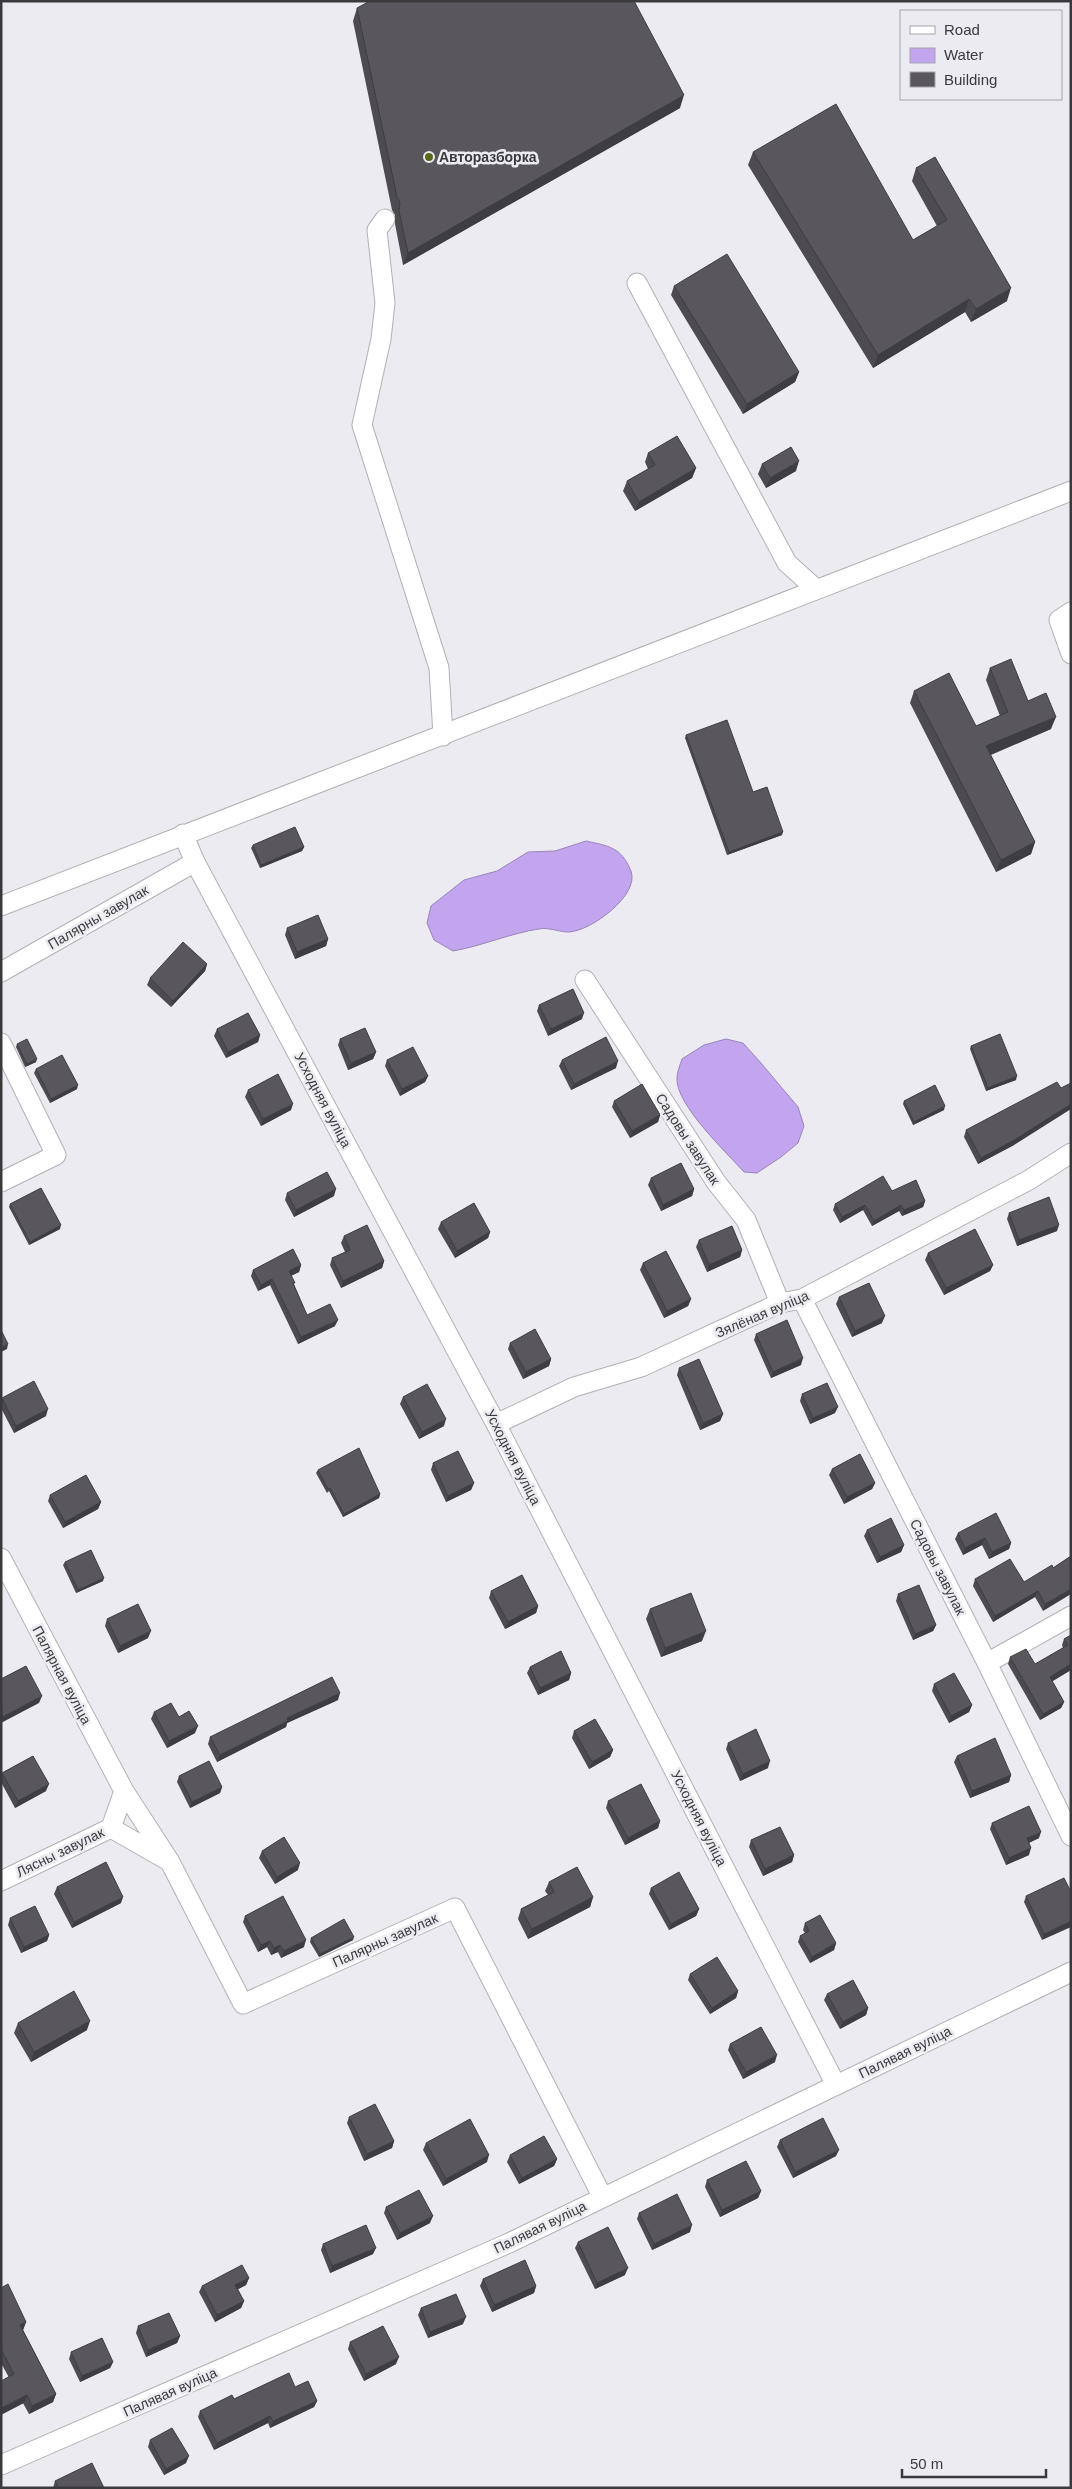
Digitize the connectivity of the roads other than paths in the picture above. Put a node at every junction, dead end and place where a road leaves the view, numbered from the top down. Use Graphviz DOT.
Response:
graph roads {
  1 [pos="385,220"];
  2 [pos="637,283"];
  3 [pos="1071,492"];
  4 [pos="816,589"];
  5 [pos="1071,612"];
  6 [pos="1071,654"];
  7 [pos="443,736"];
  8 [pos="183,834"];
  9 [pos="195,862"];
  10 [pos="1,906"];
  11 [pos="1,972"];
  12 [pos="585,980"];
  13 [pos="1,1043"];
  14 [pos="1071,1153"];
  15 [pos="1,1182"];
  16 [pos="802,1299"];
  17 [pos="780,1303"];
  18 [pos="496,1424"];
  19 [pos="1,1558"];
  20 [pos="1071,1616"];
  21 [pos="987,1663"];
  22 [pos="124,1791"];
  23 [pos="112,1828"];
  24 [pos="1071,1836"];
  25 [pos="170,1862"];
  26 [pos="1,1881"];
  27 [pos="1071,1972"];
  28 [pos="836,2085"];
  29 [pos="602,2196"];
  30 [pos="1,2466"];
  1 -- 7 [label="street"];
  2 -- 4 [label="street"];
  3 -- 4 [label="street"];
  4 -- 7 [label="street"];
  5 -- 6 [label="street"];
  7 -- 8 [label="street"];
  8 -- 9 [label="street, Усходняя вуліца"];
  8 -- 10 [label="street"];
  9 -- 11 [label="street, Палярны завулак"];
  9 -- 18 [label="street, Усходняя вуліца"];
  12 -- 17 [label="street, Садовы завулак"];
  13 -- 15 [label="street"];
  14 -- 16 [label="street, Зялёная вуліца"];
  16 -- 17 [label="street, Зялёная вуліца"];
  16 -- 21 [label="street, Садовы завулак"];
  17 -- 18 [label="street, Зялёная вуліца"];
  18 -- 28 [label="street, Усходняя вуліца"];
  19 -- 22 [label="street, Палярная вуліца"];
  20 -- 21 [label="street"];
  21 -- 24 [label="street, Садовы завулак"];
  22 -- 23 [label="street, Лясны завулак"];
  22 -- 25 [label="street, Палярны завулак"];
  23 -- 25 [label="street"];
  23 -- 26 [label="street, Лясны завулак"];
  25 -- 29 [label="street, Палярны завулак"];
  27 -- 28 [label="street, Палявая вуліца"];
  28 -- 29 [label="street, Палявая вуліца"];
  29 -- 30 [label="street, Палявая вуліца"];
}
